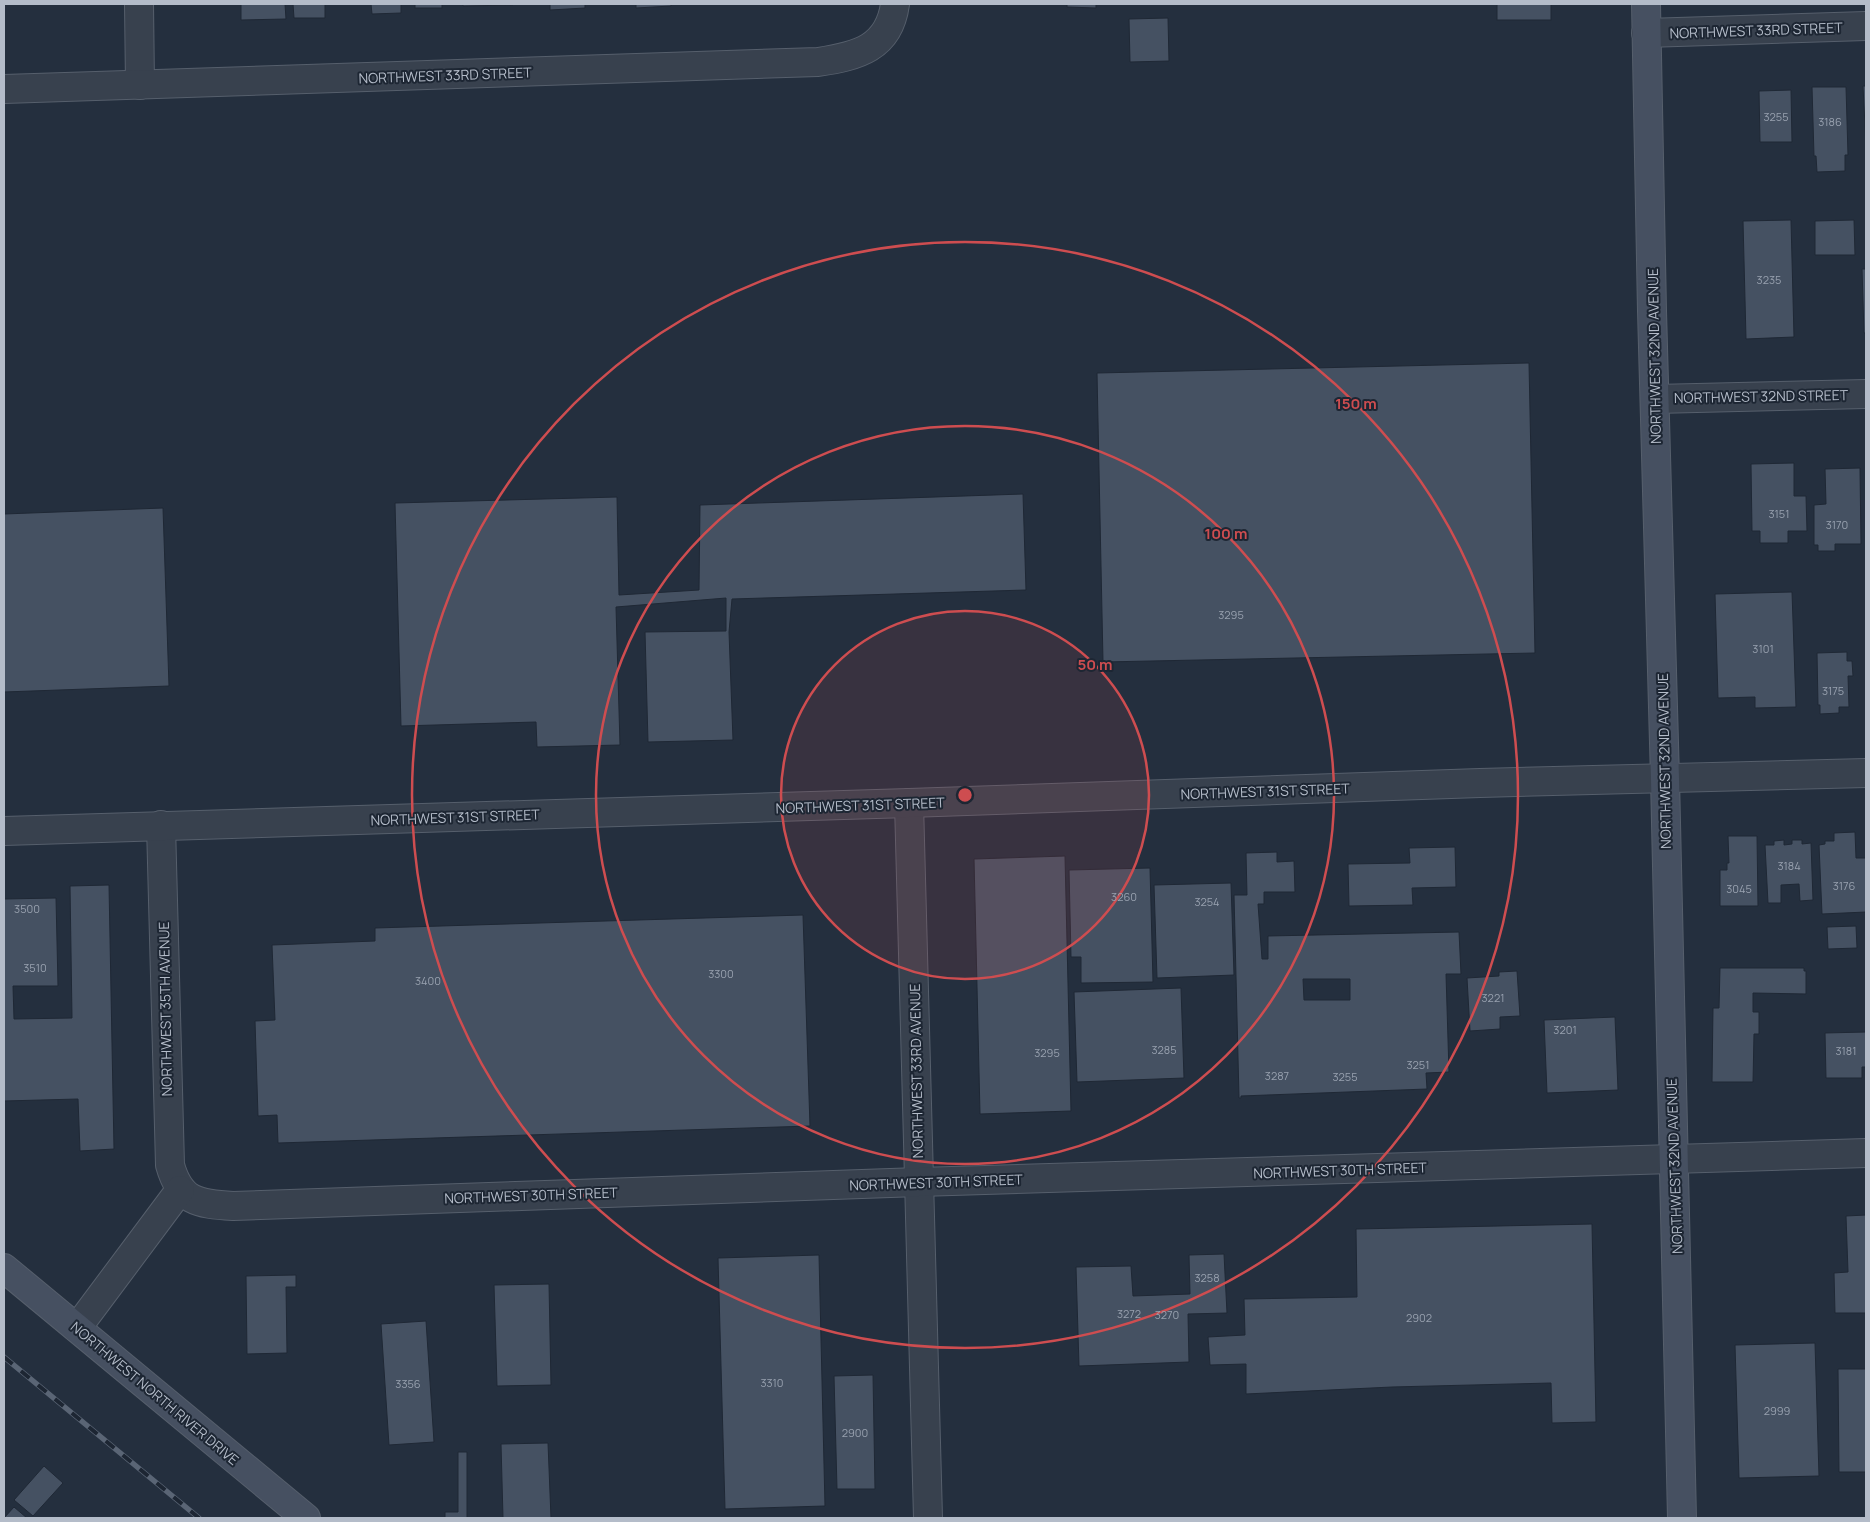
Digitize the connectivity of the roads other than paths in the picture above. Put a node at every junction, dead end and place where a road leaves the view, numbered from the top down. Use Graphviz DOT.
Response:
graph roads {
  1 [pos="139,4"];
  2 [pos="895,4"];
  3 [pos="1646,4"];
  4 [pos="1866,26"];
  5 [pos="1646,34"];
  6 [pos="140,84"];
  7 [pos="4,89"];
  8 [pos="1866,394"];
  9 [pos="1655,399"];
  10 [pos="1866,773"];
  11 [pos="1665,779"];
  12 [pos="909,803"];
  13 [pos="161,825"];
  14 [pos="4,831"];
  15 [pos="1866,1153"];
  16 [pos="1674,1160"];
  17 [pos="919,1182"];
  18 [pos="180,1190"];
  19 [pos="4,1268"];
  20 [pos="77,1328"];
  21 [pos="306,1518"];
  22 [pos="928,1518"];
  23 [pos="1682,1518"];
  1 -- 6 [label="street"];
  2 -- 6 [label="street, NORTHWEST 33RD STREET"];
  3 -- 5 [label="main road, NORTHWEST 32ND AVENUE"];
  4 -- 5 [label="street, NORTHWEST 33RD STREET"];
  5 -- 9 [label="main road, NORTHWEST 32ND AVENUE"];
  6 -- 7 [label="street, NORTHWEST 33RD STREET"];
  8 -- 9 [label="street, NORTHWEST 32ND STREET"];
  9 -- 11 [label="main road, NORTHWEST 32ND AVENUE"];
  10 -- 11 [label="street, NORTHWEST 31ST STREET"];
  11 -- 12 [label="street, NORTHWEST 31ST STREET"];
  11 -- 16 [label="main road, NORTHWEST 32ND AVENUE"];
  12 -- 13 [label="street, NORTHWEST 31ST STREET"];
  12 -- 17 [label="street, NORTHWEST 33RD AVENUE"];
  13 -- 14 [label="street, NORTHWEST 31ST STREET"];
  13 -- 18 [label="street, NORTHWEST 35TH AVENUE"];
  15 -- 16 [label="street, NORTHWEST 30TH STREET"];
  16 -- 17 [label="street, NORTHWEST 30TH STREET"];
  16 -- 23 [label="main road, NORTHWEST 32ND AVENUE"];
  17 -- 18 [label="street, NORTHWEST 30TH STREET"];
  17 -- 22 [label="street, NORTHWEST 33RD AVENUE"];
  18 -- 20 [label="street"];
  19 -- 20 [label="main road, NORTHWEST NORTH RIVER DRIVE"];
  20 -- 21 [label="main road, NORTHWEST NORTH RIVER DRIVE"];
}
